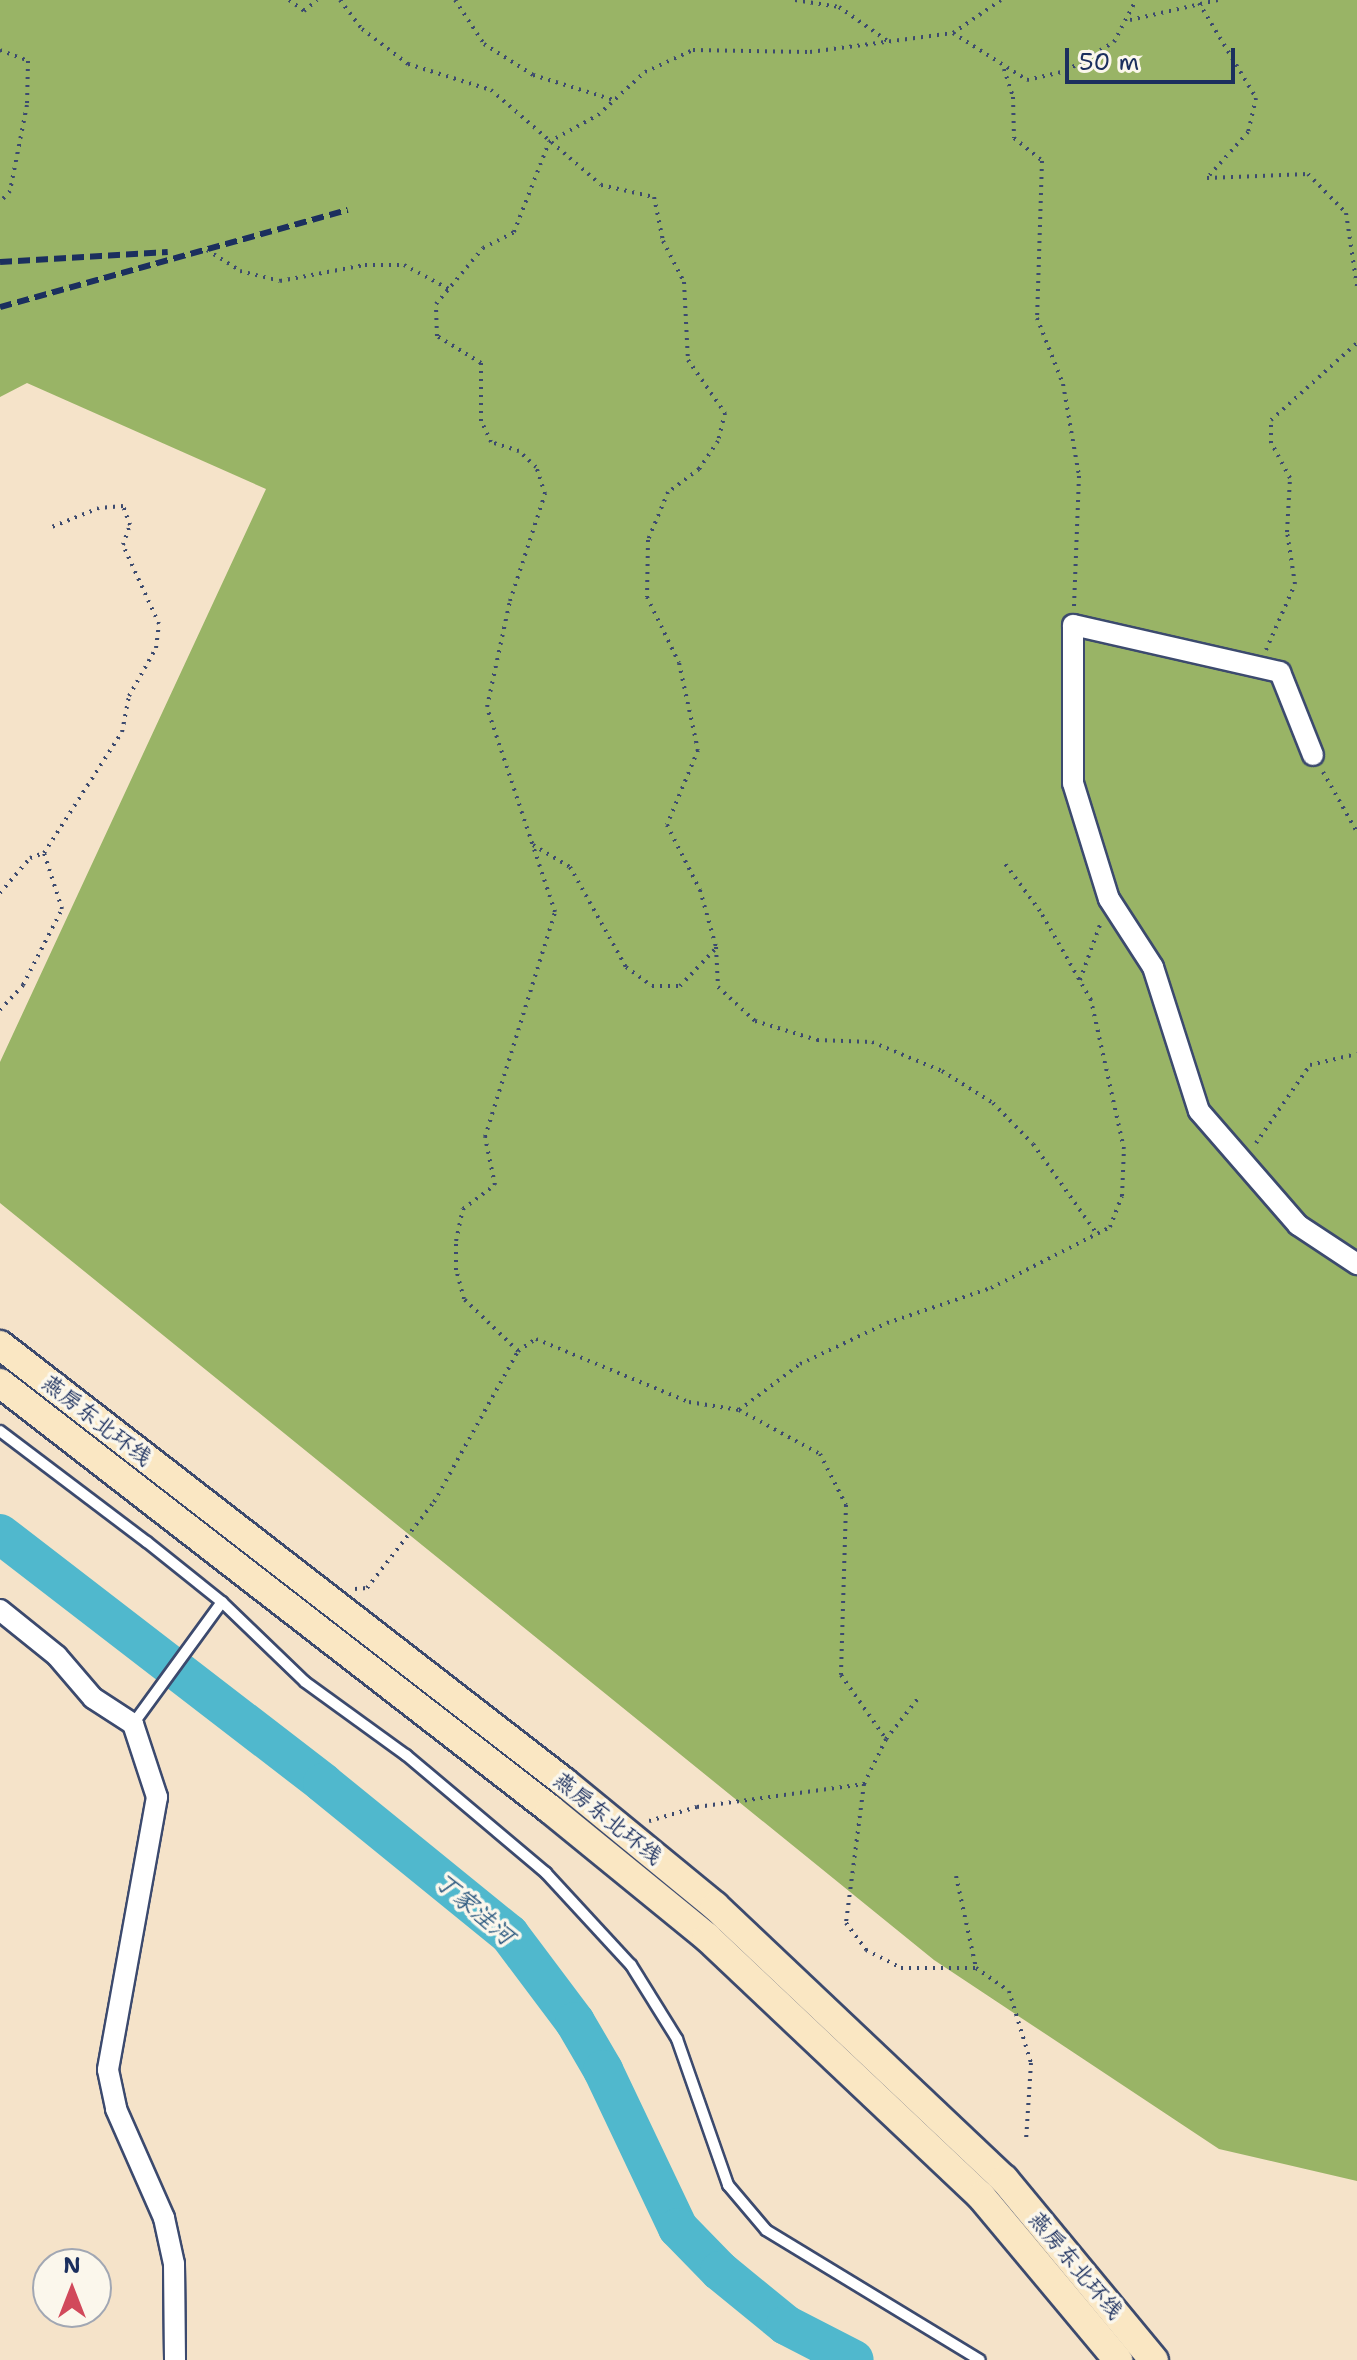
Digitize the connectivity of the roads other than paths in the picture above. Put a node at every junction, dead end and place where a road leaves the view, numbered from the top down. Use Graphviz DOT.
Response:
graph roads {
  1 [pos="1313,755"];
  2 [pos="1357,1264"];
  3 [pos="0,1345"];
  4 [pos="0,1383"];
  5 [pos="0,1431"];
  6 [pos="222,1602"];
  7 [pos="0,1610"];
  8 [pos="133,1724"];
  9 [pos="175,2360"];
  10 [pos="980,2360"];
  11 [pos="1118,2360"];
  12 [pos="1154,2360"];
  1 -- 2 [label="street"];
  3 -- 12 [label="main road, 燕房东北环线, bridge"];
  4 -- 11 [label="main road, 燕房东北环线, bridge"];
  5 -- 6 [label="lane"];
  6 -- 8 [label="lane"];
  6 -- 10 [label="lane"];
  7 -- 8 [label="street"];
  8 -- 9 [label="street"];
}
